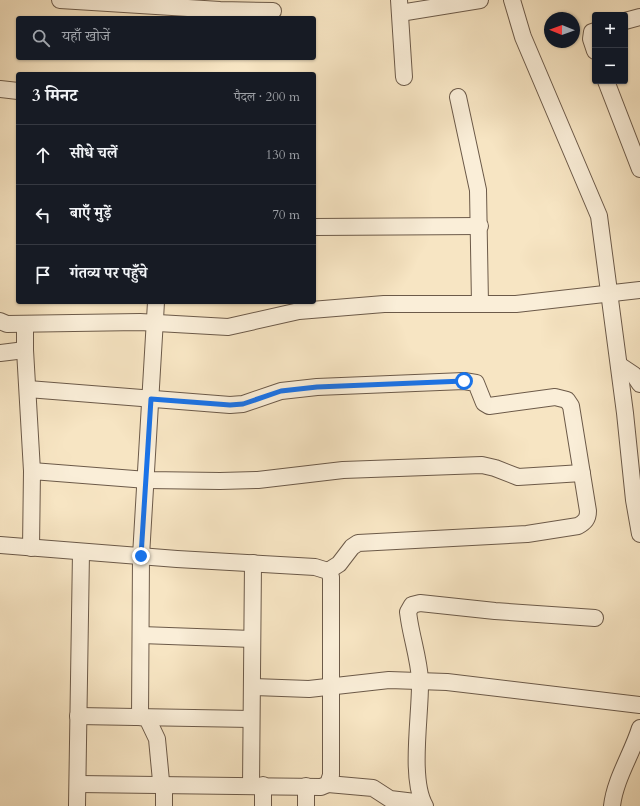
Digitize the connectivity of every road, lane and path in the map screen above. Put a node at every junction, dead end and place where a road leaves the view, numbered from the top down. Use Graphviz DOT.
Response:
graph roads {
  1 [pos="60,0"];
  2 [pos="480,0"];
  3 [pos="512,0"];
  4 [pos="81,1"];
  5 [pos="162,3"];
  6 [pos="399,7"];
  7 [pos="273,11"];
  8 [pos="640,17"];
  9 [pos="628,20"];
  10 [pos="592,32"];
  11 [pos="592,42"];
  12 [pos="404,77"];
  13 [pos="607,84"];
  14 [pos="0,89"];
  15 [pos="16,91"];
  16 [pos="458,97"];
  17 [pos="640,169"];
  18 [pos="480,226"];
  19 [pos="316,227"];
  20 [pos="640,290"];
  21 [pos="610,294"];
  22 [pos="156,304"];
  23 [pos="480,304"];
  24 [pos="0,321"];
  25 [pos="156,323"];
  26 [pos="25,324"];
  27 [pos="25,350"];
  28 [pos="0,353"];
  29 [pos="619,364"];
  30 [pos="640,384"];
  31 [pos="28,389"];
  32 [pos="151,399"];
  33 [pos="32,471"];
  34 [pos="582,473"];
  35 [pos="147,480"];
  36 [pos="639,525"];
  37 [pos="0,545"];
  38 [pos="31,548"];
  39 [pos="81,552"];
  40 [pos="141,556"];
  41 [pos="253,563"];
  42 [pos="328,570"];
  43 [pos="595,618"];
  44 [pos="141,635"];
  45 [pos="252,639"];
  46 [pos="420,680"];
  47 [pos="252,687"];
  48 [pos="331,688"];
  49 [pos="640,705"];
  50 [pos="78,716"];
  51 [pos="140,717"];
  52 [pos="251,719"];
  53 [pos="640,728"];
  54 [pos="78,784"];
  55 [pos="164,784"];
  56 [pos="328,784"];
  57 [pos="257,786"];
  58 [pos="306,786"];
  59 [pos="77,806"];
  60 [pos="164,806"];
  61 [pos="263,806"];
  62 [pos="306,806"];
  63 [pos="424,806"];
  64 [pos="612,806"];
  1 -- 4 [label="street"];
  2 -- 6 [label="street"];
  3 -- 21 [label="street"];
  4 -- 5 [label="street"];
  5 -- 7 [label="street"];
  6 -- 12 [label="street"];
  8 -- 9 [label="street"];
  10 -- 11 [label="street"];
  13 -- 17 [label="street"];
  14 -- 15 [label="street"];
  16 -- 18 [label="street"];
  18 -- 19 [label="street"];
  18 -- 23 [label="street"];
  20 -- 21 [label="street"];
  21 -- 23 [label="street"];
  21 -- 29 [label="street"];
  22 -- 25 [label="street"];
  23 -- 25 [label="street"];
  24 -- 26 [label="street"];
  25 -- 26 [label="street"];
  25 -- 32 [label="street"];
  26 -- 27 [label="street"];
  27 -- 28 [label="street"];
  27 -- 31 [label="street"];
  29 -- 30 [label="street"];
  29 -- 36 [label="street"];
  31 -- 32 [label="street"];
  31 -- 33 [label="street"];
  32 -- 34 [label="street"];
  32 -- 35 [label="street"];
  33 -- 35 [label="street"];
  33 -- 38 [label="street"];
  34 -- 35 [label="street"];
  34 -- 42 [label="street"];
  35 -- 40 [label="street"];
  37 -- 38 [label="street"];
  38 -- 39 [label="street"];
  39 -- 40 [label="street"];
  39 -- 50 [label="street"];
  40 -- 41 [label="street"];
  40 -- 44 [label="street"];
  41 -- 42 [label="street"];
  41 -- 45 [label="street"];
  42 -- 48 [label="street"];
  43 -- 46 [label="street"];
  44 -- 45 [label="street"];
  44 -- 51 [label="street"];
  45 -- 47 [label="street"];
  46 -- 48 [label="street"];
  46 -- 49 [label="street"];
  46 -- 63 [label="street"];
  47 -- 48 [label="street"];
  47 -- 52 [label="street"];
  48 -- 56 [label="street"];
  50 -- 51 [label="street"];
  50 -- 54 [label="street"];
  51 -- 52 [label="street"];
  51 -- 55 [label="street"];
  52 -- 57 [label="street"];
  53 -- 64 [label="street"];
  54 -- 55 [label="street"];
  54 -- 59 [label="street"];
  55 -- 57 [label="street"];
  55 -- 60 [label="street"];
  56 -- 58 [label="street"];
  56 -- 63 [label="street"];
  57 -- 58 [label="street"];
  57 -- 61 [label="street"];
  58 -- 62 [label="street"];
}
